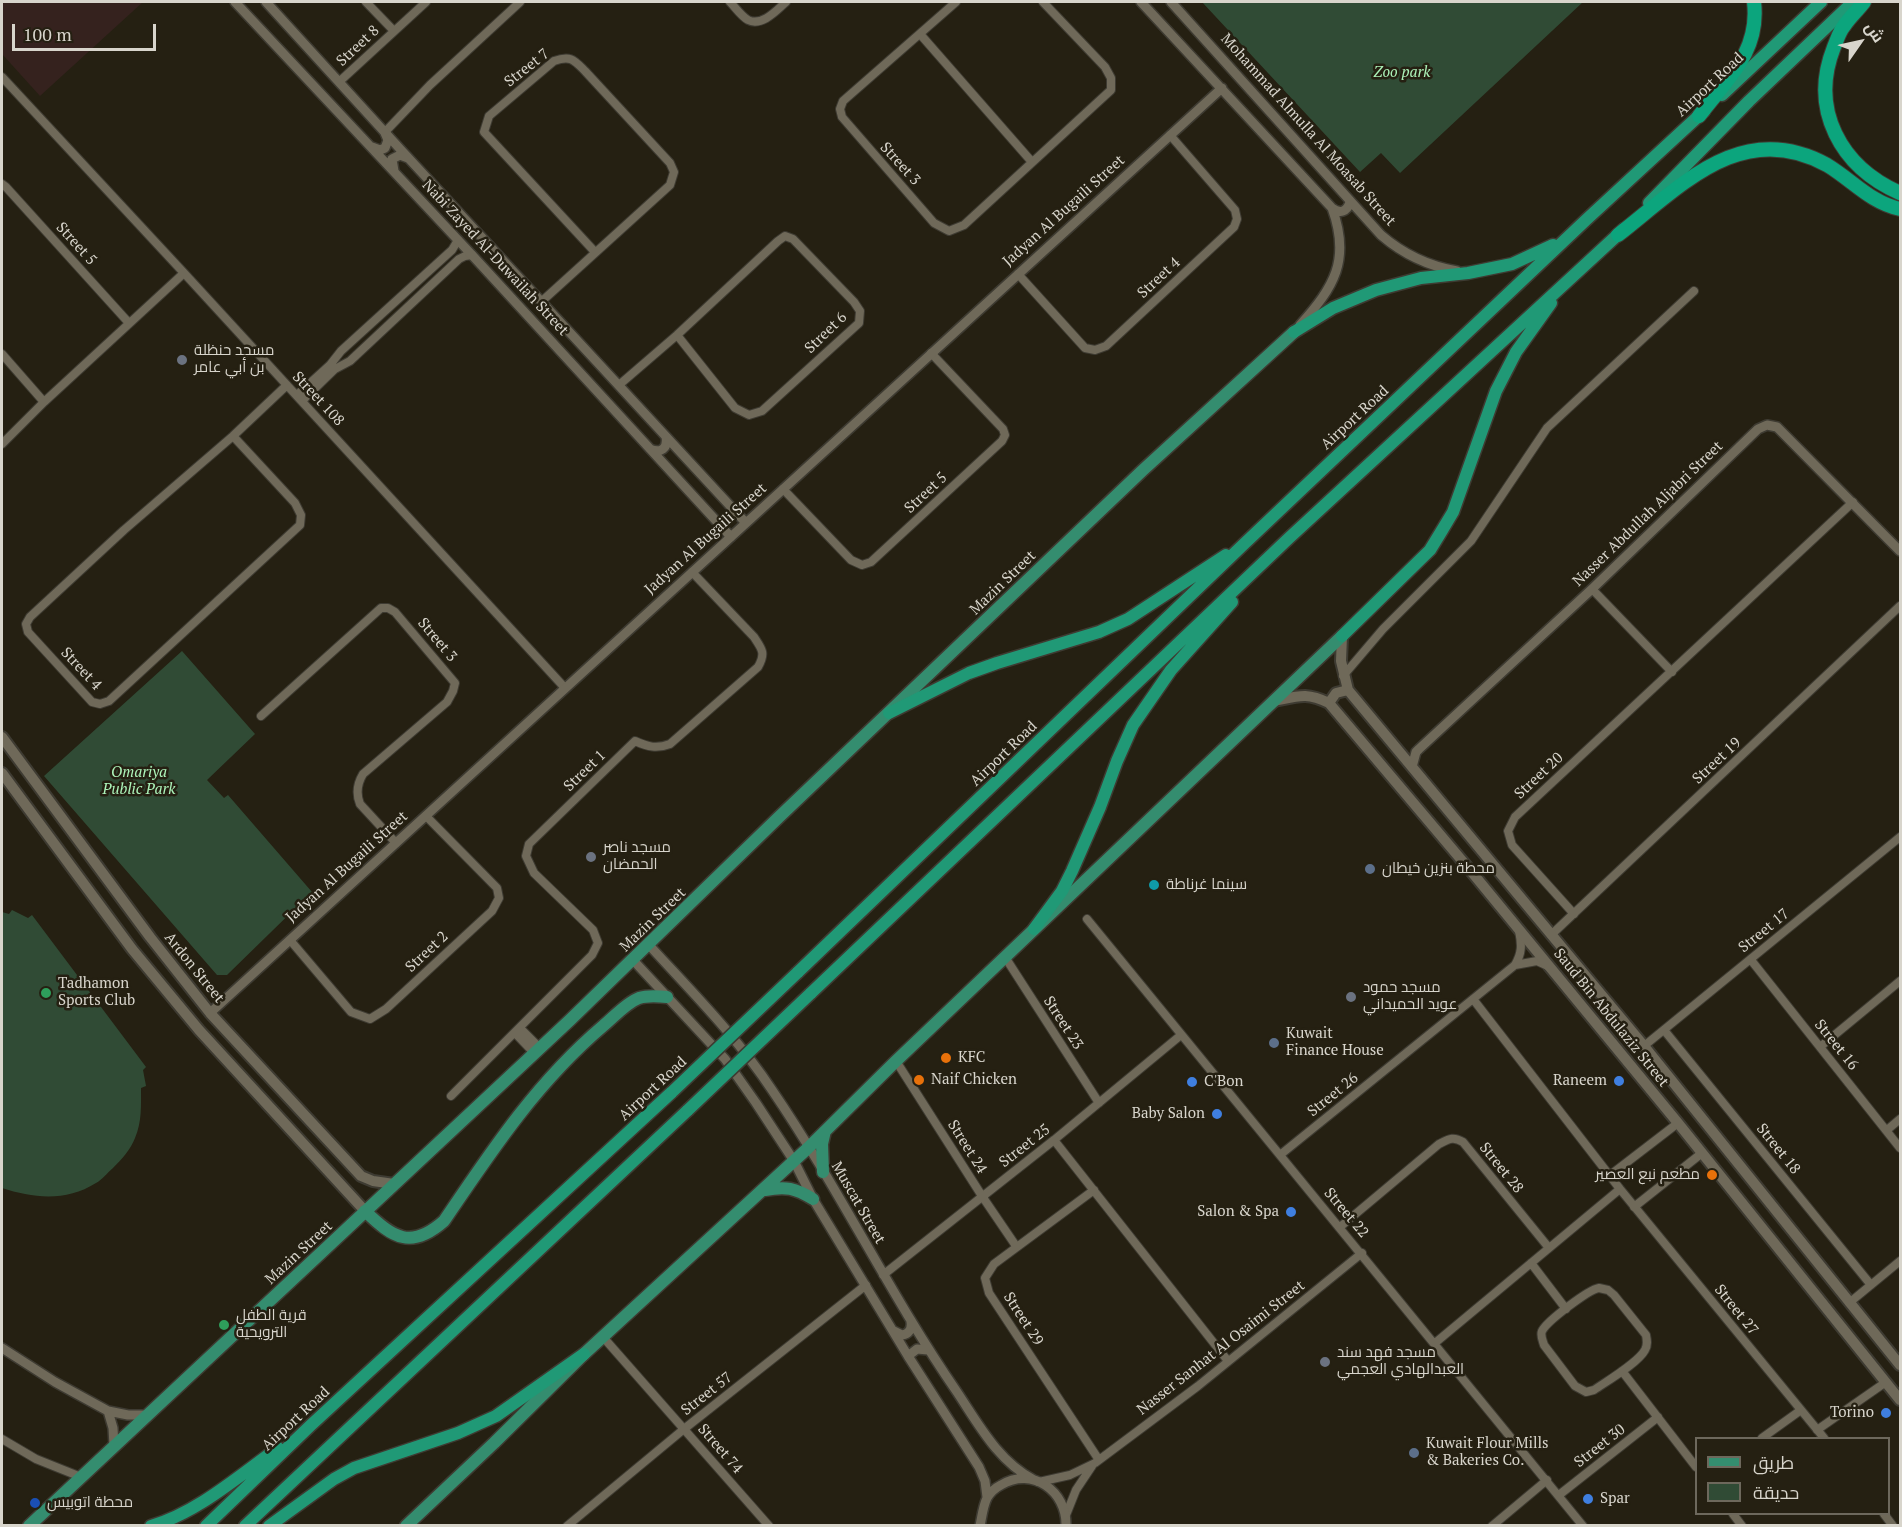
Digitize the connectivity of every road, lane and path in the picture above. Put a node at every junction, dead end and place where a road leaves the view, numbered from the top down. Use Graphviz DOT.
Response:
graph roads {
  1 [pos="236,2"];
  2 [pos="266,2"];
  3 [pos="366,2"];
  4 [pos="426,2"];
  5 [pos="520,2"];
  6 [pos="730,2"];
  7 [pos="786,2"];
  8 [pos="956,2"];
  9 [pos="1043,2"];
  10 [pos="1142,2"];
  11 [pos="1171,2"];
  12 [pos="1754,2"];
  13 [pos="1821,2"];
  14 [pos="1853,2"];
  15 [pos="1864,2"];
  16 [pos="394,31"];
  17 [pos="920,34"];
  18 [pos="2,76"];
  19 [pos="340,81"];
  20 [pos="1222,88"];
  21 [pos="1699,116"];
  22 [pos="385,132"];
  23 [pos="1170,135"];
  24 [pos="372,147"];
  25 [pos="408,158"];
  26 [pos="1032,162"];
  27 [pos="395,172"];
  28 [pos="2,184"];
  29 [pos="1900,193"];
  30 [pos="1350,202"];
  31 [pos="1332,208"];
  32 [pos="1900,209"];
  33 [pos="1587,219"];
  34 [pos="1618,235"];
  35 [pos="458,240"];
  36 [pos="595,252"];
  37 [pos="472,255"];
  38 [pos="184,273"];
  39 [pos="426,273"];
  40 [pos="1468,273"];
  41 [pos="1018,274"];
  42 [pos="1568,280"];
  43 [pos="435,282"];
  44 [pos="1694,291"];
  45 [pos="542,302"];
  46 [pos="129,323"];
  47 [pos="1293,332"];
  48 [pos="677,335"];
  49 [pos="341,351"];
  50 [pos="931,353"];
  51 [pos="2,354"];
  52 [pos="350,361"];
  53 [pos="287,385"];
  54 [pos="619,385"];
  55 [pos="299,398"];
  56 [pos="44,402"];
  57 [pos="233,436"];
  58 [pos="666,436"];
  59 [pos="2,444"];
  60 [pos="650,449"];
  61 [pos="684,456"];
  62 [pos="669,470"];
  63 [pos="783,489"];
  64 [pos="1854,502"];
  65 [pos="746,523"];
  66 [pos="731,537"];
  67 [pos="1289,538"];
  68 [pos="1245,543"];
  69 [pos="1900,551"];
  70 [pos="692,572"];
  71 [pos="1592,589"];
  72 [pos="1900,606"];
  73 [pos="1342,636"];
  74 [pos="1672,672"];
  75 [pos="1343,676"];
  76 [pos="566,688"];
  77 [pos="1348,690"];
  78 [pos="1274,701"];
  79 [pos="1329,703"];
  80 [pos="889,713"];
  81 [pos="261,716"];
  82 [pos="3,739"];
  83 [pos="1416,752"];
  84 [pos="1401,754"];
  85 [pos="2,755"];
  86 [pos="1412,767"];
  87 [pos="2,773"];
  88 [pos="426,816"];
  89 [pos="1900,837"];
  90 [pos="396,843"];
  91 [pos="1474,843"];
  92 [pos="1457,854"];
  93 [pos="1490,862"];
  94 [pos="1475,876"];
  95 [pos="1574,914"];
  96 [pos="1087,919"];
  97 [pos="1034,929"];
  98 [pos="1519,930"];
  99 [pos="1551,935"];
  100 [pos="150,937"];
  101 [pos="290,940"];
  102 [pos="649,945"];
  103 [pos="132,949"];
  104 [pos="1005,957"];
  105 [pos="633,960"];
  106 [pos="1750,960"];
  107 [pos="1515,965"];
  108 [pos="1548,966"];
  109 [pos="1900,981"];
  110 [pos="667,997"];
  111 [pos="1473,999"];
  112 [pos="210,1013"];
  113 [pos="517,1030"];
  114 [pos="1664,1030"];
  115 [pos="1181,1035"];
  116 [pos="1644,1046"];
  117 [pos="1820,1047"];
  118 [pos="538,1051"];
  119 [pos="896,1061"];
  120 [pos="273,1080"];
  121 [pos="258,1096"];
  122 [pos="451,1096"];
  123 [pos="1099,1103"];
  124 [pos="1900,1119"];
  125 [pos="1678,1123"];
  126 [pos="825,1130"];
  127 [pos="1887,1130"];
  128 [pos="1054,1140"];
  129 [pos="808,1148"];
  130 [pos="1900,1148"];
  131 [pos="1702,1153"];
  132 [pos="1280,1155"];
  133 [pos="794,1161"];
  134 [pos="1740,1166"];
  135 [pos="823,1172"];
  136 [pos="1720,1175"];
  137 [pos="1609,1176"];
  138 [pos="394,1184"];
  139 [pos="1754,1184"];
  140 [pos="1620,1189"];
  141 [pos="764,1190"];
  142 [pos="1094,1190"];
  143 [pos="982,1196"];
  144 [pos="1737,1196"];
  145 [pos="813,1198"];
  146 [pos="1634,1207"];
  147 [pos="365,1211"];
  148 [pos="1340,1227"];
  149 [pos="1016,1246"];
  150 [pos="1549,1248"];
  151 [pos="1362,1253"];
  152 [pos="1900,1261"];
  153 [pos="1531,1263"];
  154 [pos="883,1275"];
  155 [pos="1871,1285"];
  156 [pos="866,1286"];
  157 [pos="1849,1303"];
  158 [pos="1566,1309"];
  159 [pos="911,1322"];
  160 [pos="894,1331"];
  161 [pos="603,1337"];
  162 [pos="1435,1342"];
  163 [pos="2,1348"];
  164 [pos="928,1350"];
  165 [pos="584,1354"];
  166 [pos="908,1356"];
  167 [pos="1228,1361"];
  168 [pos="1900,1365"];
  169 [pos="1622,1371"];
  170 [pos="1886,1382"];
  171 [pos="1900,1400"];
  172 [pos="1801,1410"];
  173 [pos="108,1411"];
  174 [pos="147,1415"];
  175 [pos="1658,1417"];
  176 [pos="311,1425"];
  177 [pos="684,1430"];
  178 [pos="1817,1430"];
  179 [pos="1763,1437"];
  180 [pos="1823,1437"];
  181 [pos="2,1439"];
  182 [pos="114,1446"];
  183 [pos="1097,1462"];
  184 [pos="1695,1466"];
  185 [pos="81,1477"];
  186 [pos="1547,1480"];
  187 [pos="1037,1481"];
  188 [pos="1559,1495"];
  189 [pos="987,1497"];
  190 [pos="1066,1520"];
  191 [pos="29,1526"];
  192 [pos="151,1526"];
  193 [pos="206,1526"];
  194 [pos="245,1526"];
  195 [pos="269,1526"];
  196 [pos="406,1526"];
  197 [pos="567,1526"];
  198 [pos="769,1526"];
  199 [pos="980,1526"];
  200 [pos="1492,1526"];
  201 [pos="1583,1526"];
  1 -- 24 [label="street, Nabi Zayed Al-Duwailah Street"];
  2 -- 19 [label="street, Nabi Zayed Al-Duwailah Street"];
  3 -- 16 [label="street, Street 8"];
  4 -- 16 [label="street, Street 8"];
  5 -- 22 [label="street"];
  6 -- 7 [label="street"];
  8 -- 17 [label="street, Street 3"];
  9 -- 26 [label="street, Street 3"];
  10 -- 20 [label="street"];
  11 -- 30 [label="street, Mohammad Almulla Al Moasab Street"];
  12 -- 21 [label="highway"];
  13 -- 21 [label="highway, Airport Road"];
  14 -- 34 [label="highway"];
  15 -- 29 [label="highway"];
  16 -- 19 [label="street, Street 8"];
  17 -- 26 [label="street"];
  17 -- 26 [label="street, Street 3"];
  18 -- 38 [label="street, Street 108"];
  19 -- 22 [label="street, Nabi Zayed Al-Duwailah Street"];
  20 -- 23 [label="street, Jadyan Al Bugaili Street"];
  20 -- 31 [label="street"];
  21 -- 33 [label="highway, Airport Road"];
  22 -- 24 [label="street"];
  22 -- 25 [label="street, Nabi Zayed Al-Duwailah Street"];
  23 -- 41 [label="street, Jadyan Al Bugaili Street"];
  23 -- 41 [label="street, Street 4"];
  24 -- 27 [label="street, Nabi Zayed Al-Duwailah Street"];
  25 -- 27 [label="street"];
  25 -- 45 [label="street, Nabi Zayed Al-Duwailah Street"];
  27 -- 35 [label="street, Nabi Zayed Al-Duwailah Street"];
  28 -- 46 [label="street, Street 5"];
  30 -- 31 [label="street"];
  30 -- 40 [label="street, Mohammad Almulla Al Moasab Street"];
  31 -- 47 [label="street"];
  32 -- 34 [label="highway"];
  33 -- 40 [label="highway"];
  33 -- 68 [label="highway, Airport Road"];
  34 -- 42 [label="highway"];
  35 -- 37 [label="street, Nabi Zayed Al-Duwailah Street"];
  35 -- 39 [label="street"];
  36 -- 36 [label="street, Street 7"];
  36 -- 45 [label="street, Street 7"];
  37 -- 43 [label="street"];
  37 -- 60 [label="street, Nabi Zayed Al-Duwailah Street"];
  38 -- 46 [label="street"];
  38 -- 53 [label="street, Street 108"];
  39 -- 43 [label="street"];
  39 -- 49 [label="street"];
  40 -- 47 [label="highway"];
  41 -- 50 [label="street, Jadyan Al Bugaili Street"];
  42 -- 67 [label="highway"];
  42 -- 73 [label="highway"];
  43 -- 52 [label="street"];
  44 -- 75 [label="street"];
  45 -- 54 [label="street, Nabi Zayed Al-Duwailah Street"];
  46 -- 56 [label="street"];
  47 -- 80 [label="main road, Mazin Street"];
  48 -- 48 [label="street, Street 6"];
  48 -- 54 [label="street, Street 6"];
  49 -- 52 [label="street"];
  49 -- 55 [label="street"];
  50 -- 63 [label="street, Jadyan Al Bugaili Street"];
  50 -- 63 [label="street, Street 5"];
  51 -- 56 [label="street"];
  52 -- 55 [label="street"];
  53 -- 55 [label="street, Street 108"];
  53 -- 57 [label="street, Street 4"];
  54 -- 58 [label="street, Nabi Zayed Al-Duwailah Street"];
  55 -- 76 [label="street, Street 108"];
  56 -- 59 [label="street"];
  57 -- 57 [label="street, Street 4"];
  58 -- 60 [label="street"];
  58 -- 61 [label="street, Nabi Zayed Al-Duwailah Street"];
  60 -- 62 [label="street, Nabi Zayed Al-Duwailah Street"];
  61 -- 62 [label="street"];
  61 -- 65 [label="street, Nabi Zayed Al-Duwailah Street"];
  62 -- 66 [label="street, Nabi Zayed Al-Duwailah Street"];
  63 -- 65 [label="street, Jadyan Al Bugaili Street"];
  64 -- 69 [label="street, Nasser Abdullah Aljabri Street"];
  64 -- 71 [label="street, Nasser Abdullah Aljabri Street"];
  64 -- 74 [label="street, Street 20"];
  65 -- 66 [label="street, Jadyan Al Bugaili Street"];
  66 -- 70 [label="street, Jadyan Al Bugaili Street"];
  67 -- 97 [label="highway"];
  67 -- 194 [label="highway, bridge"];
  68 -- 80 [label="highway"];
  68 -- 176 [label="highway, Airport Road, bridge"];
  70 -- 76 [label="street, Jadyan Al Bugaili Street"];
  70 -- 113 [label="street, Street 1"];
  71 -- 74 [label="street"];
  71 -- 83 [label="street, Nasser Abdullah Aljabri Street"];
  72 -- 95 [label="street, Street 19"];
  73 -- 75 [label="main road, Saud Bin Abdulaziz Street"];
  73 -- 78 [label="main road"];
  74 -- 95 [label="street, Street 20"];
  75 -- 77 [label="main road, Saud Bin Abdulaziz Street"];
  76 -- 88 [label="street, Jadyan Al Bugaili Street"];
  77 -- 79 [label="main road"];
  77 -- 84 [label="main road, Saud Bin Abdulaziz Street"];
  78 -- 79 [label="main road"];
  78 -- 97 [label="main road"];
  79 -- 92 [label="main road, Saud Bin Abdulaziz Street"];
  80 -- 102 [label="main road, Mazin Street"];
  81 -- 90 [label="street, Street 3"];
  82 -- 85 [label="main road"];
  82 -- 100 [label="main road, Ardon Street"];
  83 -- 84 [label="street"];
  83 -- 86 [label="street"];
  84 -- 86 [label="main road, Saud Bin Abdulaziz Street"];
  86 -- 91 [label="main road, Saud Bin Abdulaziz Street"];
  87 -- 103 [label="main road"];
  88 -- 90 [label="street, Jadyan Al Bugaili Street"];
  88 -- 101 [label="street, Street 2"];
  89 -- 106 [label="street, Street 17"];
  90 -- 101 [label="street, Jadyan Al Bugaili Street"];
  91 -- 92 [label="main road"];
  91 -- 93 [label="main road, Saud Bin Abdulaziz Street"];
  92 -- 94 [label="main road, Saud Bin Abdulaziz Street"];
  93 -- 94 [label="main road"];
  93 -- 99 [label="main road, Saud Bin Abdulaziz Street"];
  94 -- 98 [label="main road, Saud Bin Abdulaziz Street"];
  95 -- 99 [label="street, Street 19"];
  96 -- 115 [label="street, Street 22"];
  97 -- 104 [label="main road"];
  98 -- 107 [label="street"];
  98 -- 108 [label="main road, Saud Bin Abdulaziz Street"];
  99 -- 116 [label="main road, Saud Bin Abdulaziz Street"];
  100 -- 103 [label="main road"];
  100 -- 112 [label="main road, Ardon Street"];
  101 -- 112 [label="street, Jadyan Al Bugaili Street"];
  102 -- 105 [label="main road, Mazin Street"];
  102 -- 129 [label="street, Muscat Street"];
  103 -- 121 [label="main road"];
  104 -- 119 [label="main road"];
  104 -- 123 [label="street, Street 23"];
  105 -- 110 [label="street"];
  105 -- 118 [label="main road, Mazin Street"];
  106 -- 114 [label="street, Street 17"];
  106 -- 117 [label="street, Street 16"];
  107 -- 108 [label="street"];
  107 -- 111 [label="street, Street 26"];
  108 -- 125 [label="main road, Saud Bin Abdulaziz Street"];
  109 -- 117 [label="street"];
  110 -- 133 [label="street"];
  110 -- 147 [label="main road"];
  111 -- 132 [label="street, Street 26"];
  111 -- 137 [label="street, Street 27"];
  112 -- 120 [label="main road, Ardon Street"];
  113 -- 118 [label="street"];
  113 -- 122 [label="street, Street 1"];
  114 -- 116 [label="street, Street 17"];
  114 -- 155 [label="street, Street 18"];
  115 -- 123 [label="street, Street 25"];
  115 -- 132 [label="street, Street 22"];
  116 -- 134 [label="main road, Saud Bin Abdulaziz Street"];
  117 -- 127 [label="street, Street 16"];
  118 -- 138 [label="main road, Mazin Street"];
  119 -- 126 [label="main road"];
  119 -- 143 [label="street, Street 24"];
  120 -- 121 [label="main road"];
  120 -- 138 [label="main road, Ardon Street"];
  121 -- 147 [label="main road"];
  123 -- 128 [label="street, Street 25"];
  124 -- 127 [label="street"];
  125 -- 131 [label="main road, Saud Bin Abdulaziz Street"];
  125 -- 137 [label="street"];
  126 -- 129 [label="main road"];
  126 -- 135 [label="main road"];
  127 -- 130 [label="street, Street 16"];
  128 -- 142 [label="street"];
  128 -- 143 [label="street, Street 25"];
  129 -- 133 [label="main road"];
  129 -- 135 [label="street, Muscat Street"];
  131 -- 136 [label="main road, Saud Bin Abdulaziz Street"];
  131 -- 146 [label="street"];
  132 -- 148 [label="street, Street 22"];
  133 -- 141 [label="main road"];
  133 -- 145 [label="street"];
  134 -- 136 [label="main road"];
  134 -- 139 [label="main road, Saud Bin Abdulaziz Street"];
  135 -- 154 [label="street, Muscat Street"];
  136 -- 144 [label="main road, Saud Bin Abdulaziz Street"];
  137 -- 140 [label="street, Street 27"];
  138 -- 147 [label="main road, Mazin Street"];
  139 -- 144 [label="main road"];
  139 -- 157 [label="main road, Saud Bin Abdulaziz Street"];
  140 -- 146 [label="street, Street 27"];
  140 -- 150 [label="street"];
  141 -- 145 [label="main road"];
  141 -- 161 [label="main road"];
  142 -- 149 [label="street, Street 29"];
  142 -- 167 [label="street"];
  143 -- 149 [label="street, Street 24"];
  143 -- 154 [label="street, Street 25"];
  144 -- 170 [label="main road, Saud Bin Abdulaziz Street"];
  145 -- 156 [label="street"];
  146 -- 172 [label="street, Street 27"];
  147 -- 174 [label="main road, Mazin Street"];
  148 -- 150 [label="street, Street 28"];
  148 -- 151 [label="street, Street 22"];
  149 -- 183 [label="street, Street 29"];
  150 -- 153 [label="street"];
  151 -- 162 [label="street, Street 22"];
  151 -- 167 [label="street, Nasser Sanhat Al Osaimi Street"];
  152 -- 155 [label="street"];
  153 -- 158 [label="street"];
  153 -- 162 [label="street"];
  154 -- 159 [label="street, Muscat Street"];
  155 -- 157 [label="street"];
  156 -- 160 [label="street"];
  156 -- 177 [label="street, Street 57"];
  157 -- 168 [label="main road, Saud Bin Abdulaziz Street"];
  158 -- 169 [label="street"];
  158 -- 169 [label="street"];
  159 -- 160 [label="street"];
  159 -- 164 [label="street, Muscat Street"];
  160 -- 166 [label="street"];
  161 -- 165 [label="main road"];
  161 -- 177 [label="street, Street 74"];
  162 -- 186 [label="street, Street 22"];
  163 -- 173 [label="street"];
  164 -- 166 [label="street"];
  164 -- 187 [label="street, Muscat Street"];
  165 -- 195 [label="highway"];
  165 -- 196 [label="main road"];
  166 -- 189 [label="street"];
  167 -- 183 [label="street, Nasser Sanhat Al Osaimi Street"];
  169 -- 175 [label="street"];
  170 -- 171 [label="main road, Saud Bin Abdulaziz Street"];
  170 -- 178 [label="street"];
  172 -- 178 [label="street, Street 27"];
  172 -- 179 [label="street"];
  173 -- 174 [label="street"];
  173 -- 182 [label="street"];
  174 -- 182 [label="main road, Mazin Street"];
  175 -- 184 [label="street"];
  175 -- 188 [label="street, Street 30"];
  176 -- 192 [label="highway"];
  176 -- 193 [label="highway, Airport Road"];
  177 -- 197 [label="street, Street 57"];
  177 -- 198 [label="street, Street 74"];
  178 -- 180 [label="street, Street 27"];
  181 -- 185 [label="street"];
  182 -- 185 [label="main road, Mazin Street"];
  183 -- 187 [label="street, Nasser Sanhat Al Osaimi Street"];
  183 -- 190 [label="street, Nasser Sanhat Al Osaimi Street"];
  185 -- 191 [label="main road, Mazin Street"];
  186 -- 188 [label="street, Street 22"];
  186 -- 200 [label="street"];
  187 -- 189 [label="street"];
  187 -- 190 [label="street, Muscat Street"];
  188 -- 201 [label="street, Street 22"];
  189 -- 199 [label="street"];
}
